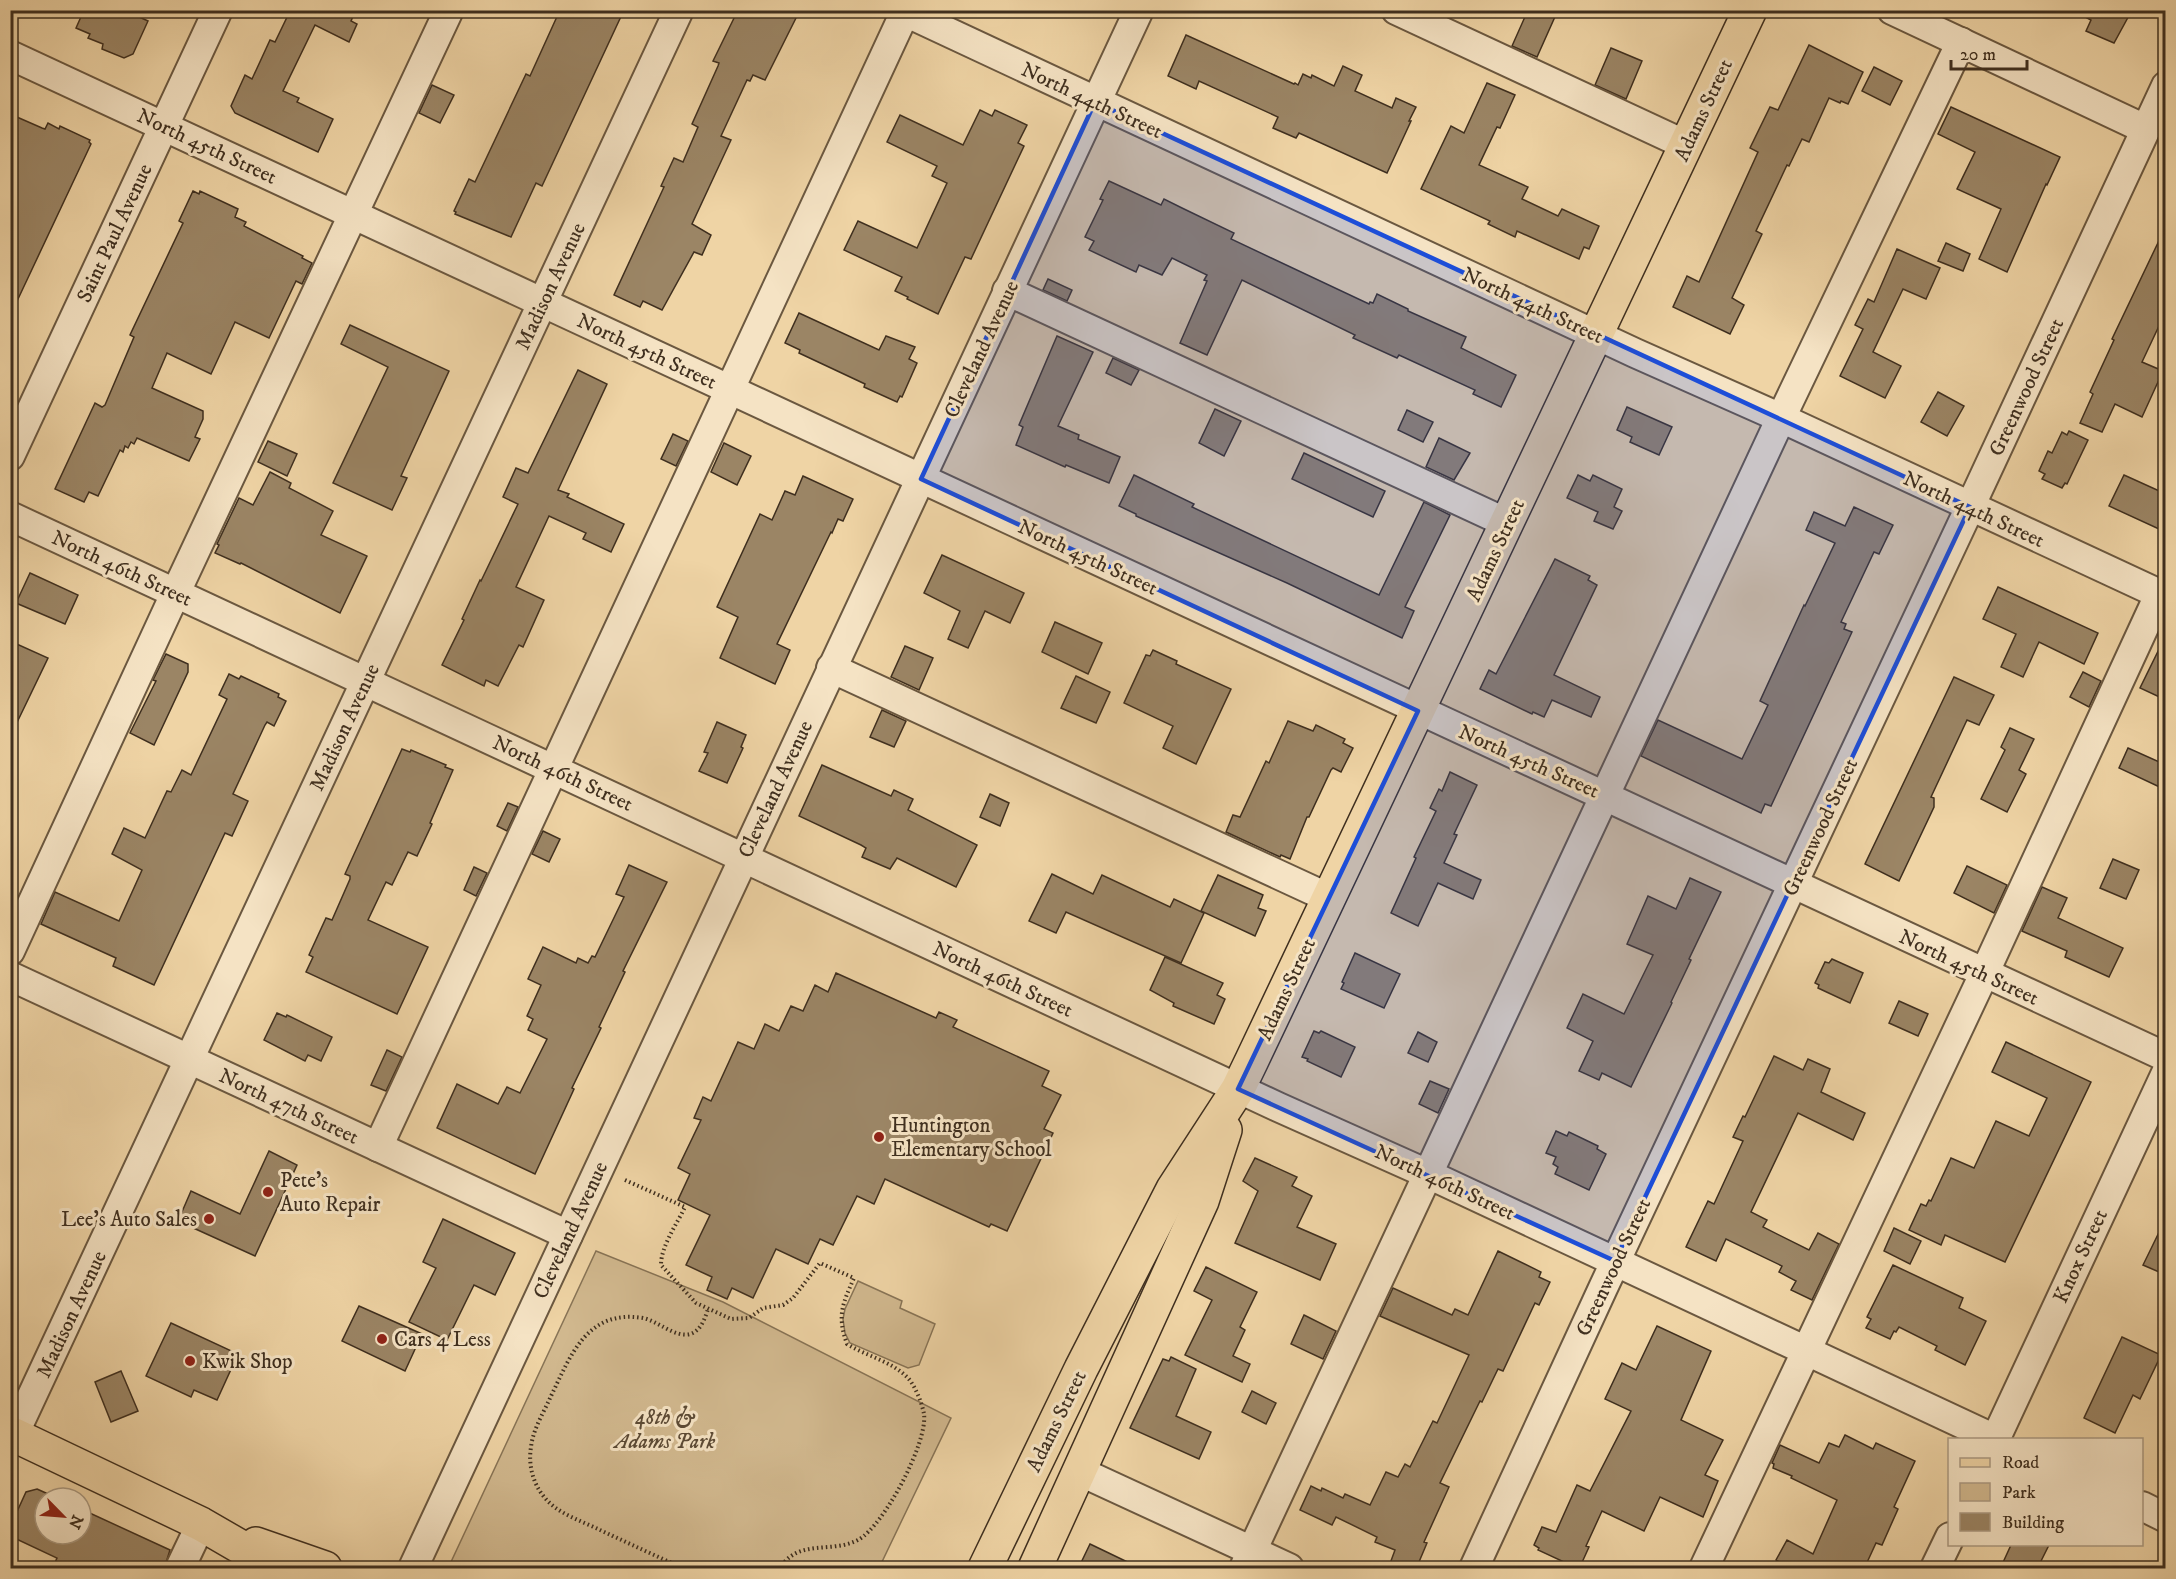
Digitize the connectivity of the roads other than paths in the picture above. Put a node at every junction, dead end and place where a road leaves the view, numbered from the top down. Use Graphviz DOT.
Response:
graph roads {
  1 [pos="218,10"];
  2 [pos="449,10"];
  3 [pos="679,10"];
  4 [pos="1139,10"];
  5 [pos="1396,10"];
  6 [pos="1750,10"];
  7 [pos="1892,10"];
  8 [pos="904,11"];
  9 [pos="1961,42"];
  10 [pos="10,55"];
  11 [pos="2164,92"];
  12 [pos="1095,102"];
  13 [pos="164,126"];
  14 [pos="2145,129"];
  15 [pos="1686,145"];
  16 [pos="354,214"];
  17 [pos="1007,291"];
  18 [pos="542,302"];
  19 [pos="1597,335"];
  20 [pos="731,390"];
  21 [pos="1781,418"];
  22 [pos="10,456"];
  23 [pos="921,478"];
  24 [pos="1970,507"];
  25 [pos="10,516"];
  26 [pos="1507,524"];
  27 [pos="176,592"];
  28 [pos="2162,596"];
  29 [pos="831,668"];
  30 [pos="365,681"];
  31 [pos="1418,711"];
  32 [pos="554,769"];
  33 [pos="1605,795"];
  34 [pos="744,857"];
  35 [pos="1793,884"];
  36 [pos="1329,898"];
  37 [pos="10,951"];
  38 [pos="1984,974"];
  39 [pos="10,976"];
  40 [pos="2166,1057"];
  41 [pos="189,1059"];
  42 [pos="2166,1073"];
  43 [pos="1238,1089"];
  44 [pos="378,1147"];
  45 [pos="1430,1174"];
  46 [pos="568,1235"];
  47 [pos="1616,1261"];
  48 [pos="1806,1351"];
  49 [pos="12,1437"];
  50 [pos="1994,1438"];
  51 [pos="1996,1438"];
  52 [pos="1081,1472"];
  53 [pos="2143,1506"];
  54 [pos="2166,1518"];
  55 [pos="201,1524"];
  56 [pos="1948,1541"];
  57 [pos="1248,1560"];
  58 [pos="180,1569"];
  59 [pos="277,1569"];
  60 [pos="325,1569"];
  61 [pos="413,1569"];
  62 [pos="986,1569"];
  63 [pos="1035,1569"];
  64 [pos="1289,1569"];
  65 [pos="1474,1569"];
  66 [pos="1704,1569"];
  67 [pos="1935,1569"];
  1 -- 13 [label="street, Saint Paul Avenue"];
  2 -- 16 [label="street"];
  3 -- 18 [label="street, Madison Avenue"];
  4 -- 12 [label="street, Cleveland Avenue"];
  5 -- 15 [label="street"];
  6 -- 15 [label="main road, Adams Street"];
  7 -- 9 [label="street"];
  8 -- 12 [label="street, North 44th Street"];
  8 -- 20 [label="street"];
  9 -- 14 [label="street"];
  9 -- 21 [label="street"];
  10 -- 13 [label="street, North 45th Street"];
  11 -- 14 [label="street, Greenwood Street"];
  12 -- 17 [label="street, Cleveland Avenue"];
  12 -- 19 [label="street, North 44th Street"];
  13 -- 16 [label="street, North 45th Street"];
  13 -- 22 [label="street, Saint Paul Avenue"];
  14 -- 24 [label="street, Greenwood Street"];
  15 -- 19 [label="main road, Adams Street"];
  16 -- 18 [label="street, North 45th Street"];
  16 -- 27 [label="street"];
  17 -- 23 [label="street, Cleveland Avenue"];
  17 -- 26 [label="street"];
  18 -- 20 [label="street, North 45th Street"];
  18 -- 30 [label="street, Madison Avenue"];
  19 -- 21 [label="street, North 44th Street"];
  19 -- 26 [label="main road, Adams Street"];
  20 -- 23 [label="street, North 45th Street"];
  20 -- 32 [label="street"];
  21 -- 24 [label="street, North 44th Street"];
  21 -- 33 [label="street"];
  23 -- 29 [label="street, Cleveland Avenue"];
  23 -- 31 [label="street, North 45th Street"];
  24 -- 28 [label="street, North 44th Street"];
  24 -- 35 [label="street, Greenwood Street"];
  25 -- 27 [label="street, North 46th Street"];
  26 -- 31 [label="main road, Adams Street"];
  27 -- 30 [label="street, North 46th Street"];
  27 -- 37 [label="street"];
  28 -- 38 [label="street"];
  29 -- 34 [label="street, Cleveland Avenue"];
  29 -- 36 [label="street"];
  30 -- 32 [label="street, North 46th Street"];
  30 -- 41 [label="street, Madison Avenue"];
  31 -- 33 [label="street, North 45th Street"];
  31 -- 36 [label="main road, Adams Street"];
  32 -- 34 [label="street, North 46th Street"];
  32 -- 44 [label="street"];
  33 -- 35 [label="street, North 45th Street"];
  33 -- 45 [label="street"];
  34 -- 43 [label="street, North 46th Street"];
  34 -- 46 [label="street, Cleveland Avenue"];
  35 -- 38 [label="street, North 45th Street"];
  35 -- 47 [label="street, Greenwood Street"];
  36 -- 43 [label="main road, Adams Street"];
  38 -- 40 [label="street, North 45th Street"];
  38 -- 48 [label="street"];
  39 -- 41 [label="street, North 47th Street"];
  41 -- 44 [label="street, North 47th Street"];
  41 -- 49 [label="street, Madison Avenue"];
  42 -- 51 [label="street, Knox Street"];
  43 -- 45 [label="street, North 46th Street"];
  43 -- 52 [label="main road, Adams Street"];
  43 -- 62 [label="main road, Adams Street"];
  44 -- 46 [label="street, North 47th Street"];
  45 -- 47 [label="street, North 46th Street"];
  45 -- 57 [label="street"];
  46 -- 61 [label="street, Cleveland Avenue"];
  47 -- 48 [label="street, North 46th Street"];
  47 -- 65 [label="street, Greenwood Street"];
  48 -- 50 [label="street, North 46th Street"];
  48 -- 66 [label="street"];
  49 -- 55 [label="main road"];
  52 -- 57 [label="street"];
  52 -- 63 [label="main road, Adams Street"];
  53 -- 54 [label="street"];
  55 -- 58 [label="street"];
  55 -- 59 [label="main road"];
  55 -- 60 [label="main road"];
  56 -- 67 [label="street"];
  57 -- 64 [label="street"];
}
